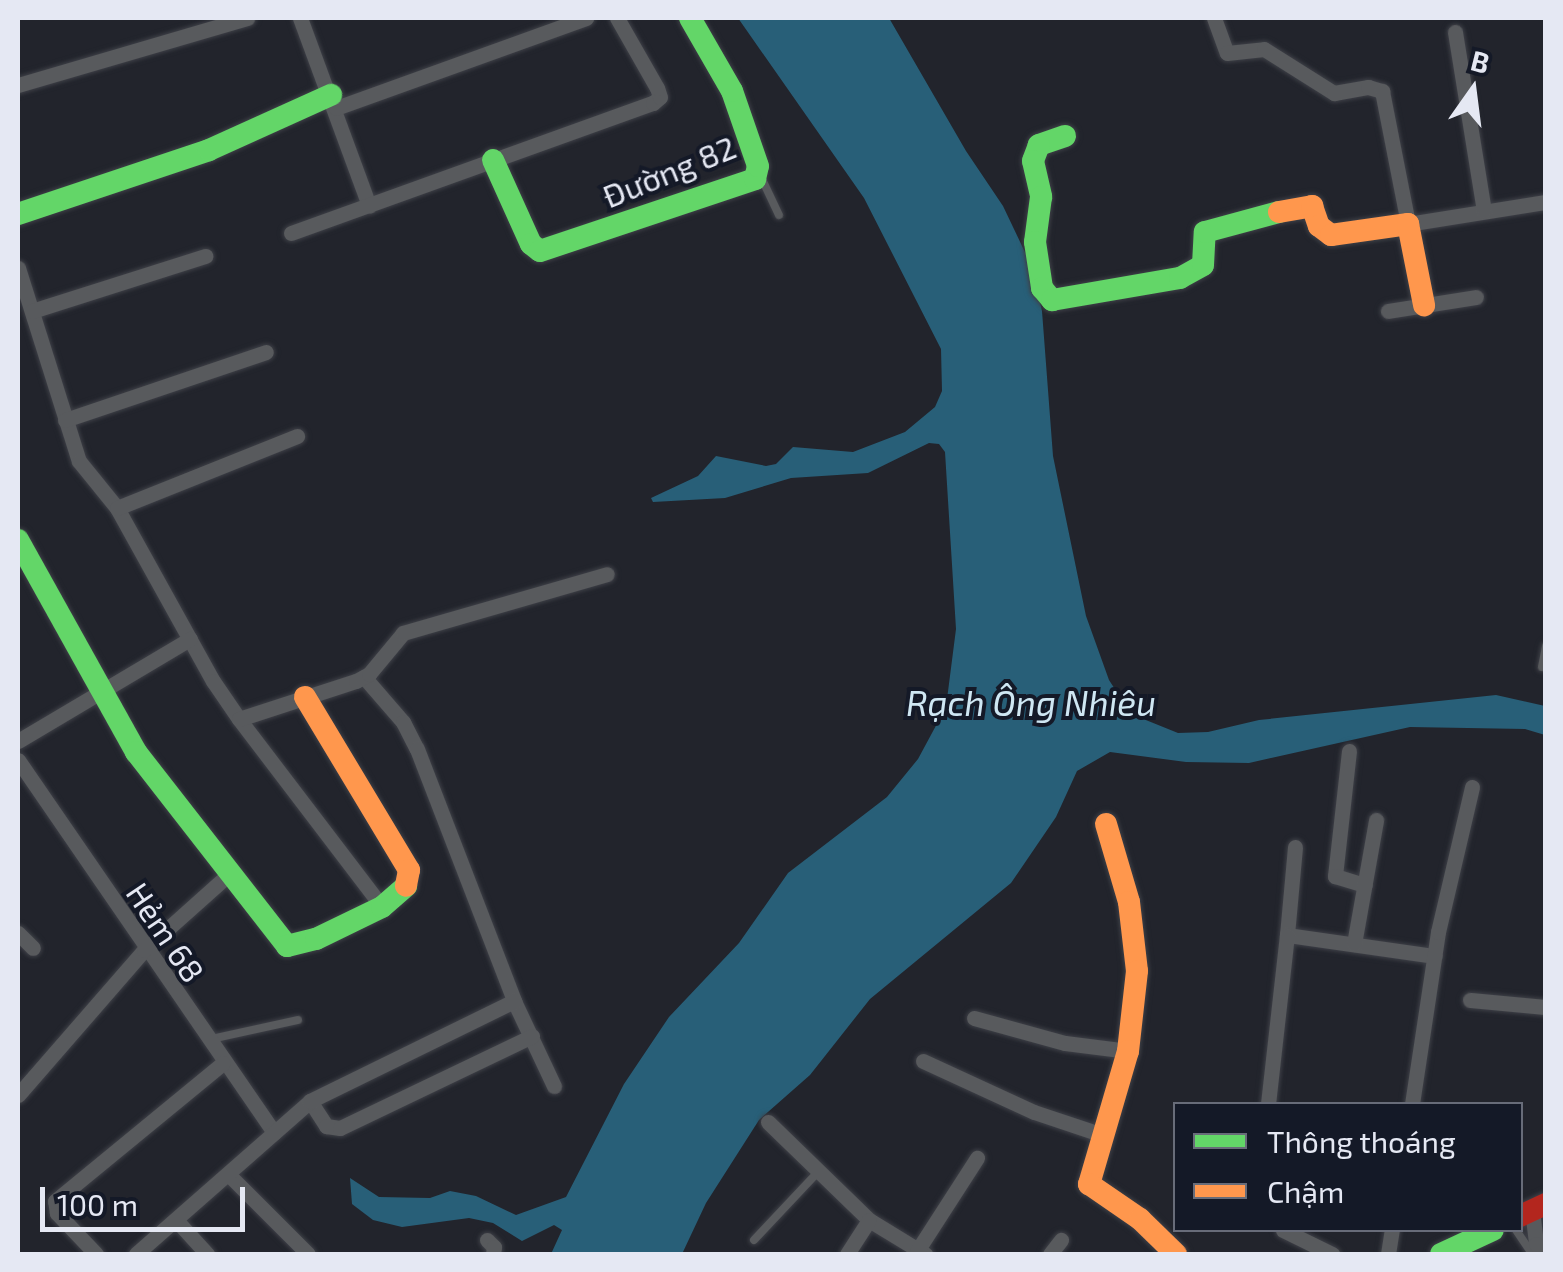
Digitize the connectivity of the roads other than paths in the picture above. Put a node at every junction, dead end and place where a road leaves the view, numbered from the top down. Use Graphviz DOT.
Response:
graph roads {
  1 [pos="247,18"];
  2 [pos="300,18"];
  3 [pos="586,18"];
  4 [pos="617,18"];
  5 [pos="690,18"];
  6 [pos="1214,18"];
  7 [pos="1455,32"];
  8 [pos="18,85"];
  9 [pos="333,101"];
  10 [pos="1065,136"];
  11 [pos="493,160"];
  12 [pos="760,173"];
  13 [pos="1546,202"];
  14 [pos="368,206"];
  15 [pos="1484,211"];
  16 [pos="18,214"];
  17 [pos="779,215"];
  18 [pos="1408,224"];
  19 [pos="292,233"];
  20 [pos="205,256"];
  21 [pos="18,268"];
  22 [pos="1476,296"];
  23 [pos="1424,305"];
  24 [pos="32,310"];
  25 [pos="1388,311"];
  26 [pos="266,352"];
  27 [pos="66,420"];
  28 [pos="297,436"];
  29 [pos="117,508"];
  30 [pos="18,540"];
  31 [pos="607,574"];
  32 [pos="190,639"];
  33 [pos="1546,646"];
  34 [pos="1542,667"];
  35 [pos="364,677"];
  36 [pos="103,693"];
  37 [pos="305,698"];
  38 [pos="239,719"];
  39 [pos="18,741"];
  40 [pos="1349,751"];
  41 [pos="18,760"];
  42 [pos="1472,787"];
  43 [pos="1376,820"];
  44 [pos="1106,824"];
  45 [pos="1295,847"];
  46 [pos="230,873"];
  47 [pos="1364,885"];
  48 [pos="382,907"];
  49 [pos="18,933"];
  50 [pos="1287,935"];
  51 [pos="1354,944"];
  52 [pos="34,948"];
  53 [pos="144,950"];
  54 [pos="1436,956"];
  55 [pos="1470,1000"];
  56 [pos="514,1001"];
  57 [pos="1546,1007"];
  58 [pos="974,1018"];
  59 [pos="298,1020"];
  60 [pos="532,1036"];
  61 [pos="207,1040"];
  62 [pos="1128,1051"];
  63 [pos="922,1061"];
  64 [pos="224,1064"];
  65 [pos="554,1086"];
  66 [pos="18,1095"];
  67 [pos="310,1101"];
  68 [pos="1268,1102"];
  69 [pos="1412,1102"];
  70 [pos="768,1122"];
  71 [pos="274,1132"];
  72 [pos="1103,1135"];
  73 [pos="977,1158"];
  74 [pos="819,1171"];
  75 [pos="230,1176"];
  76 [pos="1533,1210"];
  77 [pos="869,1220"];
  78 [pos="177,1221"];
  79 [pos="1287,1232"];
  80 [pos="1484,1232"];
  81 [pos="1517,1232"];
  82 [pos="754,1240"];
  83 [pos="1061,1240"];
  84 [pos="914,1252"];
  85 [pos="96,1254"];
  86 [pos="136,1254"];
  87 [pos="207,1254"];
  88 [pos="308,1254"];
  89 [pos="847,1254"];
  90 [pos="1050,1254"];
  91 [pos="1176,1254"];
  92 [pos="1332,1254"];
  93 [pos="1441,1254"];
  94 [pos="1532,1254"];
  95 [pos="1545,1254"];
  1 -- 8 [label="street"];
  2 -- 9 [label="street"];
  3 -- 9 [label="street"];
  4 -- 11 [label="street"];
  5 -- 12 [label="street, Đường 82"];
  6 -- 18 [label="street"];
  7 -- 15 [label="street"];
  9 -- 14 [label="street"];
  9 -- 16 [label="street"];
  10 -- 18 [label="street"];
  11 -- 12 [label="street, Đường 82"];
  11 -- 14 [label="street"];
  12 -- 17 [label="lane"];
  13 -- 15 [label="street"];
  14 -- 19 [label="street"];
  15 -- 18 [label="street"];
  18 -- 23 [label="street"];
  20 -- 24 [label="street"];
  21 -- 24 [label="street"];
  22 -- 23 [label="street"];
  23 -- 25 [label="street"];
  24 -- 27 [label="street"];
  26 -- 27 [label="street"];
  27 -- 29 [label="street"];
  28 -- 29 [label="street"];
  29 -- 32 [label="street"];
  30 -- 36 [label="street"];
  31 -- 35 [label="street"];
  32 -- 36 [label="street"];
  32 -- 38 [label="street"];
  33 -- 34 [label="lane"];
  35 -- 37 [label="street"];
  35 -- 56 [label="street"];
  36 -- 39 [label="street"];
  36 -- 46 [label="street"];
  37 -- 38 [label="street"];
  37 -- 48 [label="street"];
  38 -- 48 [label="street"];
  40 -- 47 [label="street"];
  41 -- 53 [label="street, Hẻm 68"];
  42 -- 54 [label="street"];
  43 -- 47 [label="street"];
  44 -- 62 [label="street"];
  45 -- 50 [label="street"];
  46 -- 48 [label="street"];
  46 -- 53 [label="street"];
  47 -- 51 [label="street"];
  49 -- 52 [label="street"];
  50 -- 51 [label="street"];
  50 -- 68 [label="street"];
  51 -- 54 [label="street"];
  53 -- 61 [label="street, Hẻm 68"];
  53 -- 66 [label="street"];
  54 -- 69 [label="street"];
  55 -- 57 [label="street"];
  56 -- 60 [label="street"];
  56 -- 67 [label="street"];
  58 -- 62 [label="street"];
  59 -- 61 [label="lane"];
  60 -- 65 [label="street"];
  60 -- 67 [label="street"];
  61 -- 64 [label="street, Hẻm 68"];
  62 -- 72 [label="street"];
  63 -- 72 [label="street"];
  64 -- 71 [label="street, Hẻm 68"];
  64 -- 85 [label="street"];
  67 -- 71 [label="street"];
  70 -- 74 [label="street"];
  71 -- 75 [label="street"];
  72 -- 91 [label="street"];
  73 -- 84 [label="street"];
  74 -- 77 [label="street"];
  74 -- 82 [label="lane"];
  75 -- 78 [label="street"];
  75 -- 88 [label="street"];
  76 -- 95 [label="street"];
  77 -- 84 [label="street"];
  77 -- 89 [label="street"];
  78 -- 86 [label="street"];
  78 -- 87 [label="street"];
  79 -- 92 [label="street"];
  80 -- 93 [label="street"];
  81 -- 94 [label="lane"];
  83 -- 90 [label="street"];
}
